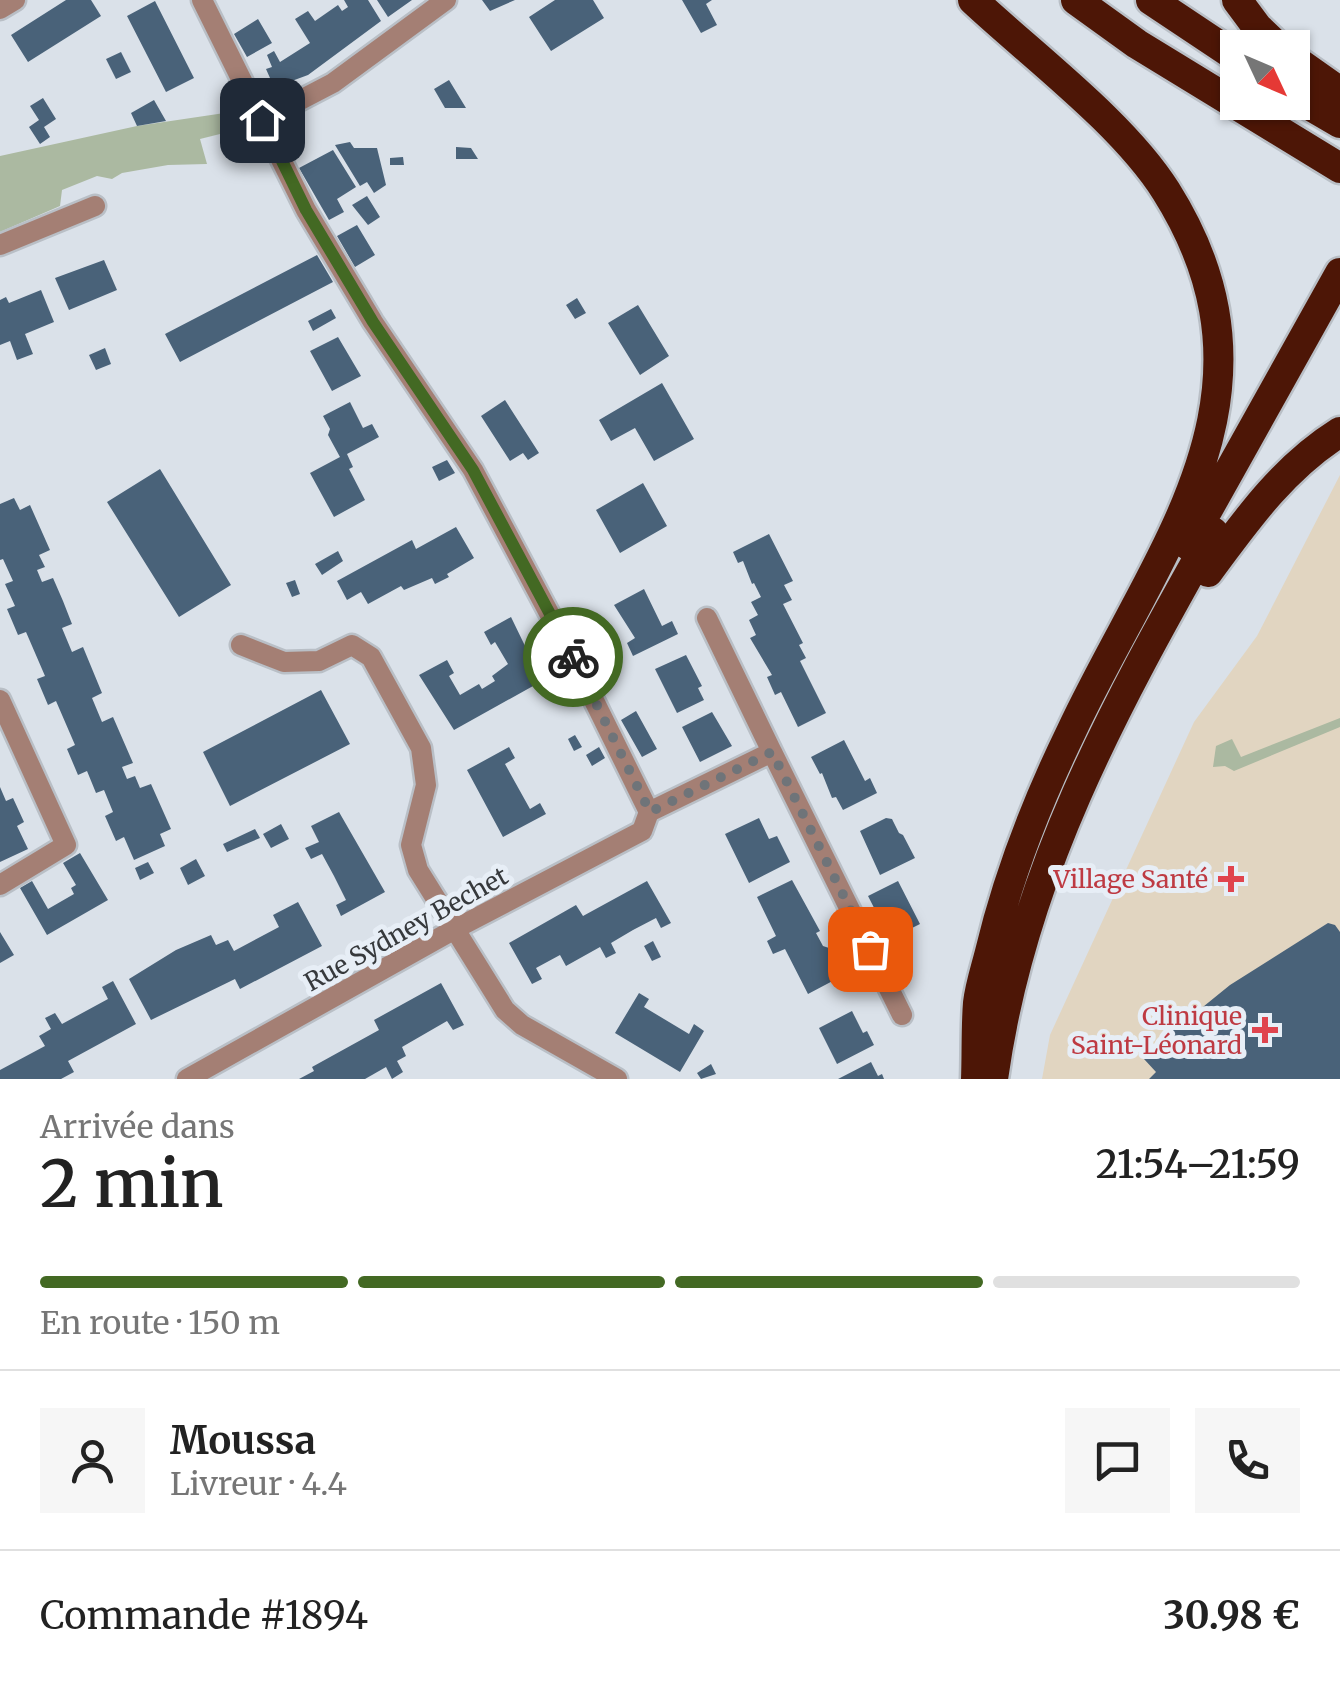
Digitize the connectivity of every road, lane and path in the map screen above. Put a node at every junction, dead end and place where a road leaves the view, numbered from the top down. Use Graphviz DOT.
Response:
graph roads {
  1 [pos="15,0"];
  2 [pos="202,0"];
  3 [pos="446,0"];
  4 [pos="972,0"];
  5 [pos="1076,0"];
  6 [pos="1150,0"];
  7 [pos="1236,0"];
  8 [pos="0,9"];
  9 [pos="1260,30"];
  10 [pos="1220,46"];
  11 [pos="1310,71"];
  12 [pos="1340,92"];
  13 [pos="1310,105"];
  14 [pos="262,120"];
  15 [pos="1340,122"];
  16 [pos="1340,168"];
  17 [pos="95,206"];
  18 [pos="0,245"];
  19 [pos="1337,289"];
  20 [pos="1340,432"];
  21 [pos="706,618"];
  22 [pos="241,646"];
  23 [pos="1125,688"];
  24 [pos="0,700"];
  25 [pos="772,752"];
  26 [pos="648,817"];
  27 [pos="0,885"];
  28 [pos="1024,905"];
  29 [pos="455,929"];
  30 [pos="902,1015"];
  31 [pos="187,1079"];
  32 [pos="617,1079"];
  33 [pos="978,1079"];
  34 [pos="993,1079"];
  1 -- 8 [label="street"];
  2 -- 14 [label="street"];
  3 -- 14 [label="street"];
  4 -- 33 [label="highway"];
  5 -- 16 [label="highway"];
  6 -- 10 [label="highway"];
  7 -- 9 [label="highway"];
  11 -- 12 [label="highway"];
  13 -- 15 [label="highway"];
  14 -- 26 [label="street"];
  17 -- 18 [label="street"];
  19 -- 23 [label="highway"];
  19 -- 28 [label="highway"];
  20 -- 23 [label="highway"];
  21 -- 25 [label="street"];
  22 -- 29 [label="street"];
  23 -- 28 [label="highway"];
  24 -- 27 [label="street"];
  25 -- 26 [label="street, Rue Sydney Bechet"];
  25 -- 30 [label="street"];
  26 -- 29 [label="street, Rue Sydney Bechet"];
  28 -- 33 [label="highway"];
  28 -- 34 [label="highway"];
  29 -- 31 [label="street, Rue Sydney Bechet"];
  29 -- 32 [label="street"];
}
